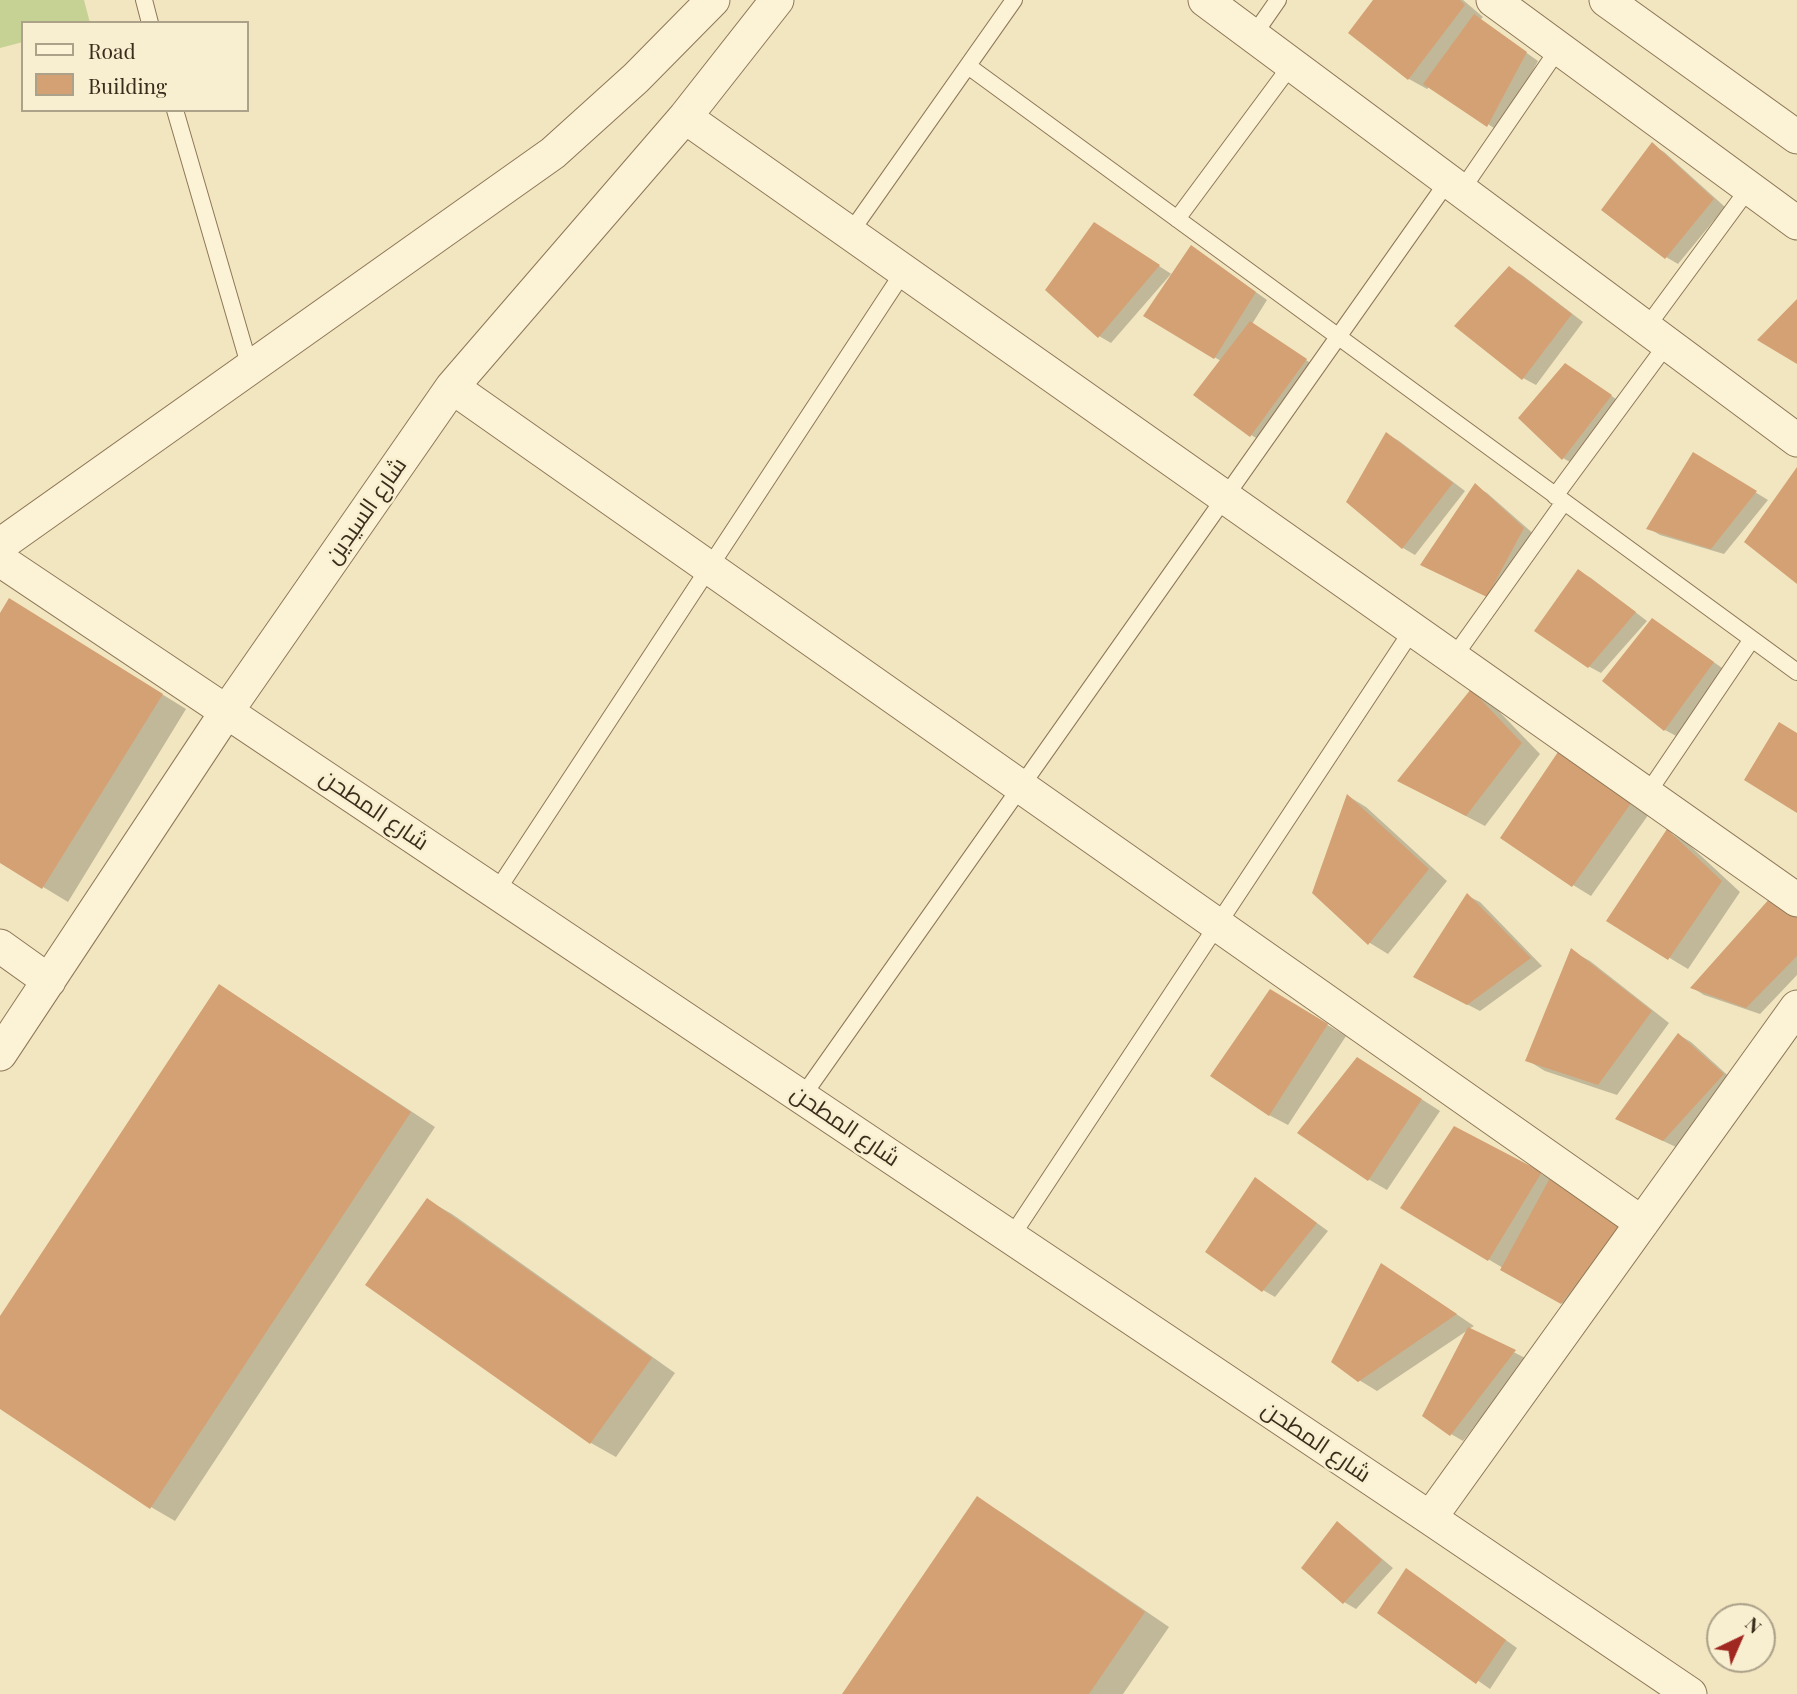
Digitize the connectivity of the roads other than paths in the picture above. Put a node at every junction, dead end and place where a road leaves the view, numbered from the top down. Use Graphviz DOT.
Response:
graph roads {
  1 [pos="144,0"];
  2 [pos="712,0"];
  3 [pos="777,0"];
  4 [pos="1014,0"];
  5 [pos="1205,0"];
  6 [pos="1278,0"];
  7 [pos="1493,0"];
  8 [pos="1606,0"];
  9 [pos="149,21"];
  10 [pos="1252,36"];
  11 [pos="1559,48"];
  12 [pos="1292,64"];
  13 [pos="968,66"];
  14 [pos="176,112"];
  15 [pos="685,117"];
  16 [pos="1797,137"];
  17 [pos="1455,186"];
  18 [pos="1749,188"];
  19 [pos="1177,219"];
  20 [pos="1797,223"];
  21 [pos="850,233"];
  22 [pos="904,271"];
  23 [pos="1657,336"];
  24 [pos="1338,337"];
  25 [pos="250,368"];
  26 [pos="452,387"];
  27 [pos="1797,440"];
  28 [pos="1225,497"];
  29 [pos="1559,499"];
  30 [pos="0,545"];
  31 [pos="0,560"];
  32 [pos="709,567"];
  33 [pos="1413,629"];
  34 [pos="1752,639"];
  35 [pos="1453,658"];
  36 [pos="1797,672"];
  37 [pos="227,711"];
  38 [pos="1021,786"];
  39 [pos="1647,794"];
  40 [pos="496,892"];
  41 [pos="1797,900"];
  42 [pos="1218,925"];
  43 [pos="0,946"];
  44 [pos="49,981"];
  45 [pos="1797,1006"];
  46 [pos="0,1054"];
  47 [pos="802,1097"];
  48 [pos="1642,1223"];
  49 [pos="1011,1237"];
  50 [pos="1430,1518"];
  51 [pos="1690,1694"];
  1 -- 9 [label="lane"];
  2 -- 25 [label="street"];
  3 -- 15 [label="street, شارع السيدين"];
  4 -- 13 [label="lane"];
  5 -- 10 [label="street"];
  6 -- 10 [label="lane"];
  7 -- 11 [label="street"];
  8 -- 16 [label="street"];
  10 -- 12 [label="street"];
  11 -- 17 [label="lane"];
  11 -- 18 [label="street"];
  12 -- 17 [label="street"];
  12 -- 19 [label="lane"];
  13 -- 19 [label="lane"];
  13 -- 21 [label="lane"];
  14 -- 25 [label="lane"];
  15 -- 21 [label="street"];
  15 -- 26 [label="street, شارع السيدين"];
  17 -- 23 [label="street"];
  17 -- 24 [label="lane"];
  18 -- 20 [label="street"];
  18 -- 23 [label="lane"];
  19 -- 24 [label="lane"];
  21 -- 22 [label="street"];
  22 -- 28 [label="street"];
  22 -- 32 [label="lane"];
  23 -- 27 [label="street"];
  23 -- 29 [label="lane"];
  24 -- 28 [label="lane"];
  24 -- 29 [label="lane"];
  25 -- 30 [label="street"];
  26 -- 32 [label="street"];
  26 -- 37 [label="street, شارع السيدين"];
  28 -- 33 [label="street"];
  28 -- 38 [label="lane"];
  29 -- 34 [label="lane"];
  29 -- 35 [label="lane"];
  31 -- 37 [label="street, شارع المطحن"];
  32 -- 38 [label="street"];
  32 -- 40 [label="lane"];
  33 -- 35 [label="street"];
  33 -- 42 [label="lane"];
  34 -- 36 [label="lane"];
  34 -- 39 [label="lane"];
  35 -- 39 [label="street"];
  37 -- 40 [label="street, شارع المطحن"];
  37 -- 44 [label="street, شارع السيدين"];
  38 -- 42 [label="street"];
  38 -- 47 [label="lane"];
  39 -- 41 [label="street"];
  40 -- 47 [label="street, شارع المطحن"];
  42 -- 48 [label="street"];
  42 -- 49 [label="lane"];
  43 -- 44 [label="street"];
  44 -- 46 [label="street, شارع السيدين"];
  45 -- 48 [label="street"];
  47 -- 49 [label="street, شارع المطحن"];
  48 -- 50 [label="street"];
  49 -- 50 [label="street, شارع المطحن"];
  50 -- 51 [label="street, شارع المطحن"];
}
